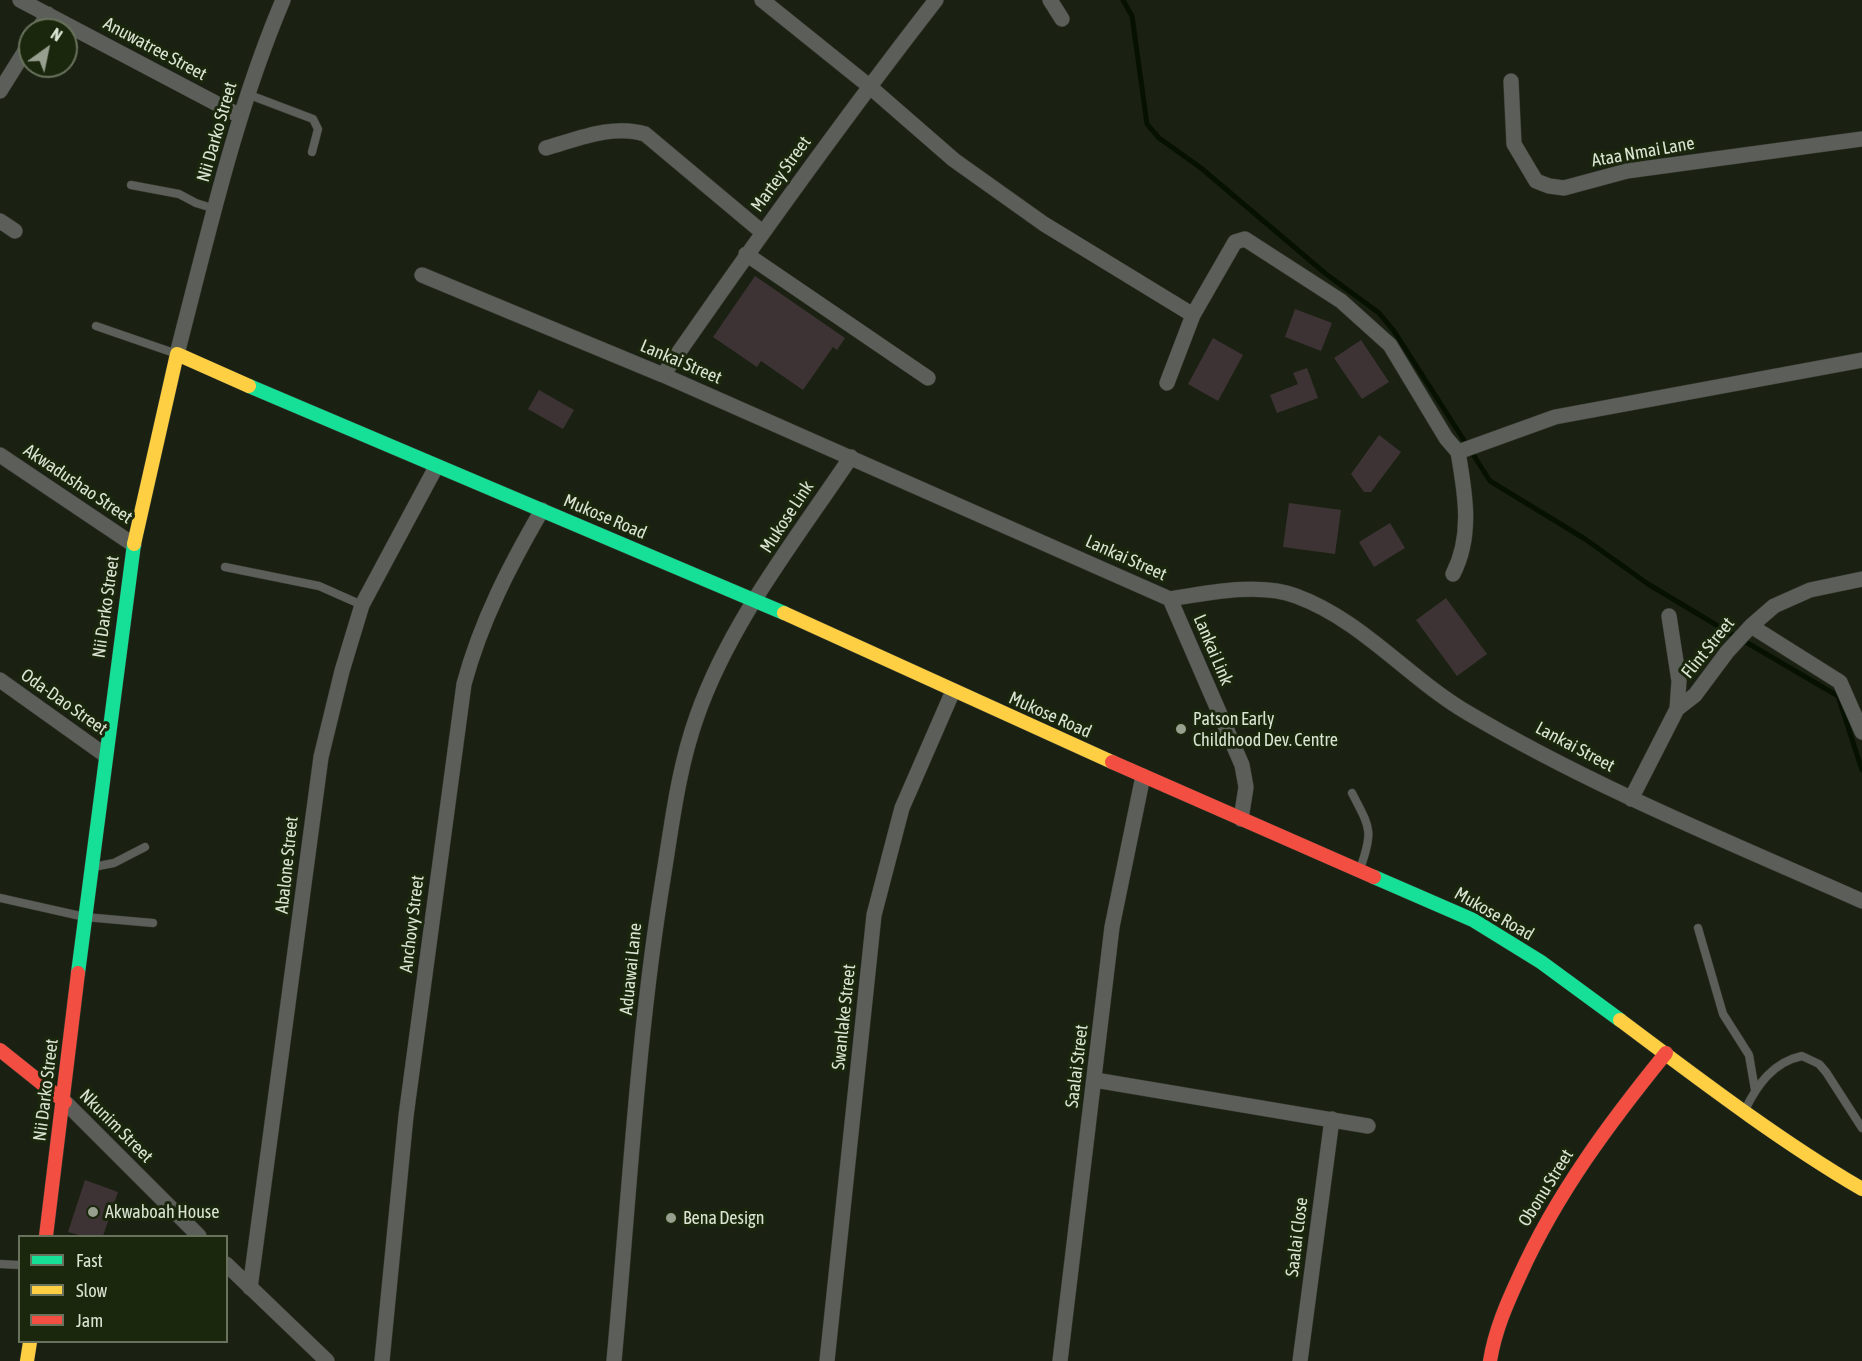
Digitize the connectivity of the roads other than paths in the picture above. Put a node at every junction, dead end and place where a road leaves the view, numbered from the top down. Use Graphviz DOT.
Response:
graph roads {
  1 [pos="20,0"];
  2 [pos="283,0"];
  3 [pos="762,0"];
  4 [pos="936,0"];
  5 [pos="1050,0"];
  6 [pos="48,14"];
  7 [pos="46,18"];
  8 [pos="1062,19"];
  9 [pos="18,62"];
  10 [pos="1511,81"];
  11 [pos="869,86"];
  12 [pos="0,91"];
  13 [pos="248,94"];
  14 [pos="240,116"];
  15 [pos="1862,139"];
  16 [pos="546,148"];
  17 [pos="312,152"];
  18 [pos="131,185"];
  19 [pos="215,209"];
  20 [pos="0,221"];
  21 [pos="15,231"];
  22 [pos="762,232"];
  23 [pos="746,254"];
  24 [pos="422,275"];
  25 [pos="1193,315"];
  26 [pos="96,326"];
  27 [pos="177,354"];
  28 [pos="1862,360"];
  29 [pos="663,375"];
  30 [pos="928,378"];
  31 [pos="1167,383"];
  32 [pos="1461,451"];
  33 [pos="0,455"];
  34 [pos="851,457"];
  35 [pos="436,467"];
  36 [pos="542,510"];
  37 [pos="134,545"];
  38 [pos="225,567"];
  39 [pos="1453,574"];
  40 [pos="1862,579"];
  41 [pos="1170,599"];
  42 [pos="756,600"];
  43 [pos="362,605"];
  44 [pos="1669,616"];
  45 [pos="1751,626"];
  46 [pos="0,680"];
  47 [pos="953,691"];
  48 [pos="1677,709"];
  49 [pos="1862,732"];
  50 [pos="105,755"];
  51 [pos="1143,776"];
  52 [pos="1352,793"];
  53 [pos="1631,798"];
  54 [pos="1241,819"];
  55 [pos="145,847"];
  56 [pos="92,867"];
  57 [pos="1360,870"];
  58 [pos="0,898"];
  59 [pos="1862,901"];
  60 [pos="85,917"];
  61 [pos="153,923"];
  62 [pos="1698,928"];
  63 [pos="0,1050"];
  64 [pos="1666,1053"];
  65 [pos="1095,1080"];
  66 [pos="1755,1090"];
  67 [pos="65,1102"];
  68 [pos="1744,1112"];
  69 [pos="1332,1119"];
  70 [pos="1368,1126"];
  71 [pos="1862,1128"];
  72 [pos="1862,1189"];
  73 [pos="46,1235"];
  74 [pos="198,1235"];
  75 [pos="0,1264"];
  76 [pos="18,1266"];
  77 [pos="228,1266"];
  78 [pos="250,1288"];
  79 [pos="30,1343"];
  80 [pos="27,1361"];
  81 [pos="327,1361"];
  82 [pos="382,1361"];
  83 [pos="614,1361"];
  84 [pos="827,1361"];
  85 [pos="1060,1361"];
  86 [pos="1300,1361"];
  87 [pos="1490,1361"];
  1 -- 6 [label="street, Anuwatree Street"];
  2 -- 13 [label="street, Nii Darko Street"];
  3 -- 11 [label="street"];
  4 -- 11 [label="street, Martey Street"];
  5 -- 8 [label="street"];
  6 -- 7 [label="street"];
  6 -- 14 [label="street, Anuwatree Street"];
  9 -- 12 [label="street"];
  10 -- 15 [label="street, Ataa Nmai Lane"];
  11 -- 22 [label="street, Martey Street"];
  11 -- 25 [label="street"];
  13 -- 14 [label="street, Nii Darko Street"];
  13 -- 17 [label="lane"];
  14 -- 19 [label="street, Nii Darko Street"];
  16 -- 22 [label="street"];
  18 -- 19 [label="lane"];
  19 -- 27 [label="street, Nii Darko Street"];
  20 -- 21 [label="street"];
  22 -- 23 [label="street, Martey Street"];
  23 -- 29 [label="street, Martey Street"];
  23 -- 30 [label="street"];
  24 -- 29 [label="street, Lankai Street"];
  25 -- 31 [label="street"];
  25 -- 32 [label="street"];
  26 -- 27 [label="lane"];
  27 -- 35 [label="street, Mukose Road"];
  27 -- 37 [label="street, Nii Darko Street"];
  28 -- 32 [label="street"];
  29 -- 34 [label="street, Lankai Street"];
  32 -- 39 [label="street"];
  33 -- 37 [label="street, Akwadushao Street"];
  34 -- 41 [label="street, Lankai Street"];
  34 -- 42 [label="street, Mukose Link"];
  35 -- 36 [label="street, Mukose Road"];
  35 -- 43 [label="street, Abalone Street"];
  36 -- 42 [label="street, Mukose Road"];
  36 -- 82 [label="street, Anchovy Street"];
  37 -- 50 [label="street, Nii Darko Street"];
  38 -- 43 [label="lane"];
  40 -- 45 [label="street, Flint Street"];
  41 -- 53 [label="street, Lankai Street"];
  41 -- 54 [label="street, Lankai Link"];
  42 -- 47 [label="street, Mukose Road"];
  42 -- 83 [label="street, Aduawai Lane"];
  43 -- 78 [label="street, Abalone Street"];
  44 -- 48 [label="street"];
  45 -- 48 [label="street, Flint Street"];
  45 -- 49 [label="street"];
  46 -- 50 [label="street, Oda-Dao Street"];
  47 -- 51 [label="street, Mukose Road"];
  47 -- 84 [label="street, Swanlake Street"];
  48 -- 53 [label="street, Flint Street"];
  50 -- 56 [label="street, Nii Darko Street"];
  51 -- 54 [label="street, Mukose Road"];
  51 -- 65 [label="street, Saalai Street"];
  52 -- 57 [label="lane"];
  53 -- 59 [label="street, Lankai Street"];
  54 -- 57 [label="street, Mukose Road"];
  55 -- 56 [label="lane"];
  56 -- 60 [label="street, Nii Darko Street"];
  57 -- 64 [label="street, Mukose Road"];
  58 -- 60 [label="lane"];
  60 -- 61 [label="lane"];
  60 -- 67 [label="street, Nii Darko Street"];
  62 -- 66 [label="lane"];
  63 -- 67 [label="street, Nkunim Street"];
  64 -- 68 [label="street, Mukose Road"];
  64 -- 87 [label="street, Obonu Street"];
  65 -- 69 [label="street"];
  65 -- 85 [label="street, Saalai Street"];
  66 -- 68 [label="lane"];
  66 -- 71 [label="lane"];
  67 -- 73 [label="street, Nii Darko Street"];
  67 -- 74 [label="street, Nkunim Street"];
  68 -- 72 [label="street, Mukose Road"];
  69 -- 70 [label="street"];
  69 -- 86 [label="street, Saalai Close"];
  75 -- 76 [label="lane"];
  77 -- 78 [label="street"];
  78 -- 81 [label="street"];
  79 -- 80 [label="street"];
}
